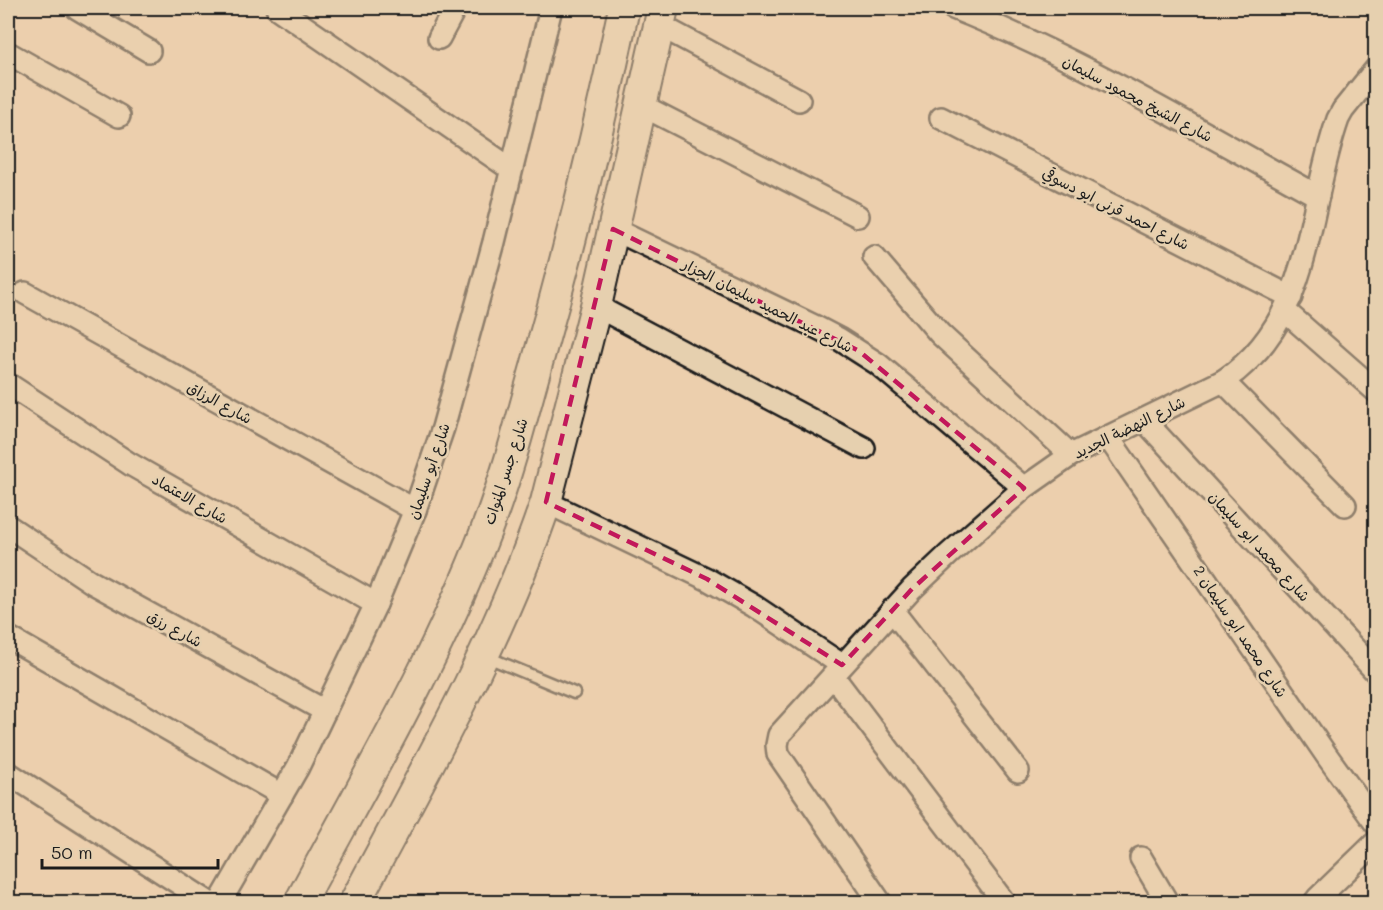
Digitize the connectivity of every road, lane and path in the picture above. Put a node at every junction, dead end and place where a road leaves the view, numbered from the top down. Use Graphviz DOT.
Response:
graph roads {
  1 [pos="78,8"];
  2 [pos="278,8"];
  3 [pos="455,8"];
  4 [pos="551,8"];
  5 [pos="624,8"];
  6 [pos="953,8"];
  7 [pos="661,16"];
  8 [pos="439,38"];
  9 [pos="149,51"];
  10 [pos="8,53"];
  11 [pos="1376,69"];
  12 [pos="799,100"];
  13 [pos="641,105"];
  14 [pos="119,116"];
  15 [pos="941,118"];
  16 [pos="511,169"];
  17 [pos="1318,196"];
  18 [pos="858,216"];
  19 [pos="613,229"];
  20 [pos="874,257"];
  21 [pos="25,293"];
  22 [pos="1288,304"];
  23 [pos="596,306"];
  24 [pos="1223,381"];
  25 [pos="8,384"];
  26 [pos="1376,391"];
  27 [pos="1144,420"];
  28 [pos="1108,437"];
  29 [pos="864,448"];
  30 [pos="1071,455"];
  31 [pos="1024,488"];
  32 [pos="546,502"];
  33 [pos="1345,505"];
  34 [pos="415,510"];
  35 [pos="8,526"];
  36 [pos="376,604"];
  37 [pos="892,610"];
  38 [pos="8,637"];
  39 [pos="482,655"];
  40 [pos="837,670"];
  41 [pos="1376,672"];
  42 [pos="574,693"];
  43 [pos="325,711"];
  44 [pos="1018,771"];
  45 [pos="8,773"];
  46 [pos="282,795"];
  47 [pos="1376,824"];
  48 [pos="1376,842"];
  49 [pos="1141,858"];
  50 [pos="208,903"];
  51 [pos="220,903"];
  52 [pos="300,903"];
  53 [pos="355,903"];
  54 [pos="880,903"];
  55 [pos="1004,903"];
  56 [pos="1167,903"];
  57 [pos="1315,903"];
  1 -- 9 [label="street"];
  2 -- 16 [label="street"];
  3 -- 8 [label="street"];
  4 -- 16 [label="street, شارع أبو سليمان"];
  5 -- 52 [label="street, شارع جسر المنوات"];
  6 -- 17 [label="street, شارع الشيخ محمود سليمان"];
  7 -- 12 [label="street"];
  7 -- 13 [label="street"];
  10 -- 14 [label="street"];
  11 -- 17 [label="street, شارع النهضة الجديد"];
  13 -- 18 [label="street"];
  13 -- 19 [label="street"];
  15 -- 22 [label="street, شارع احمد قرنى ابو دسوقي"];
  16 -- 34 [label="street, شارع أبو سليمان"];
  17 -- 22 [label="street, شارع النهضة الجديد"];
  19 -- 23 [label="street"];
  19 -- 31 [label="street, شارع عبد الحميد سليمان الجزار"];
  20 -- 30 [label="street"];
  21 -- 34 [label="street, شارع الرزاق"];
  22 -- 24 [label="street, شارع النهضة الجديد"];
  22 -- 26 [label="street, شارع احمد قرنى ابو دسوقي"];
  23 -- 29 [label="street"];
  23 -- 32 [label="street"];
  24 -- 27 [label="street, شارع النهضة الجديد"];
  24 -- 33 [label="street"];
  25 -- 36 [label="street, شارع الاعتماد"];
  27 -- 28 [label="street, شارع النهضة الجديد"];
  27 -- 41 [label="street, شارع محمد ابو سليمان"];
  28 -- 30 [label="street, شارع النهضة الجديد"];
  28 -- 47 [label="street, شارع محمد ابو سليمان 2"];
  30 -- 31 [label="street, شارع النهضة الجديد"];
  31 -- 37 [label="street, شارع النهضة الجديد"];
  32 -- 39 [label="street"];
  32 -- 40 [label="street"];
  34 -- 36 [label="street, شارع أبو سليمان"];
  35 -- 43 [label="street, شارع رزق"];
  36 -- 43 [label="street, شارع أبو سليمان"];
  37 -- 40 [label="street, شارع النهضة الجديد"];
  37 -- 44 [label="street"];
  38 -- 46 [label="street"];
  39 -- 42 [label="lane"];
  39 -- 53 [label="street"];
  40 -- 54 [label="street, شارع النهضة الجديد"];
  40 -- 55 [label="street"];
  43 -- 46 [label="street, شارع أبو سليمان"];
  45 -- 50 [label="street"];
  46 -- 51 [label="street, شارع أبو سليمان"];
  48 -- 57 [label="street"];
  49 -- 56 [label="street"];
}
